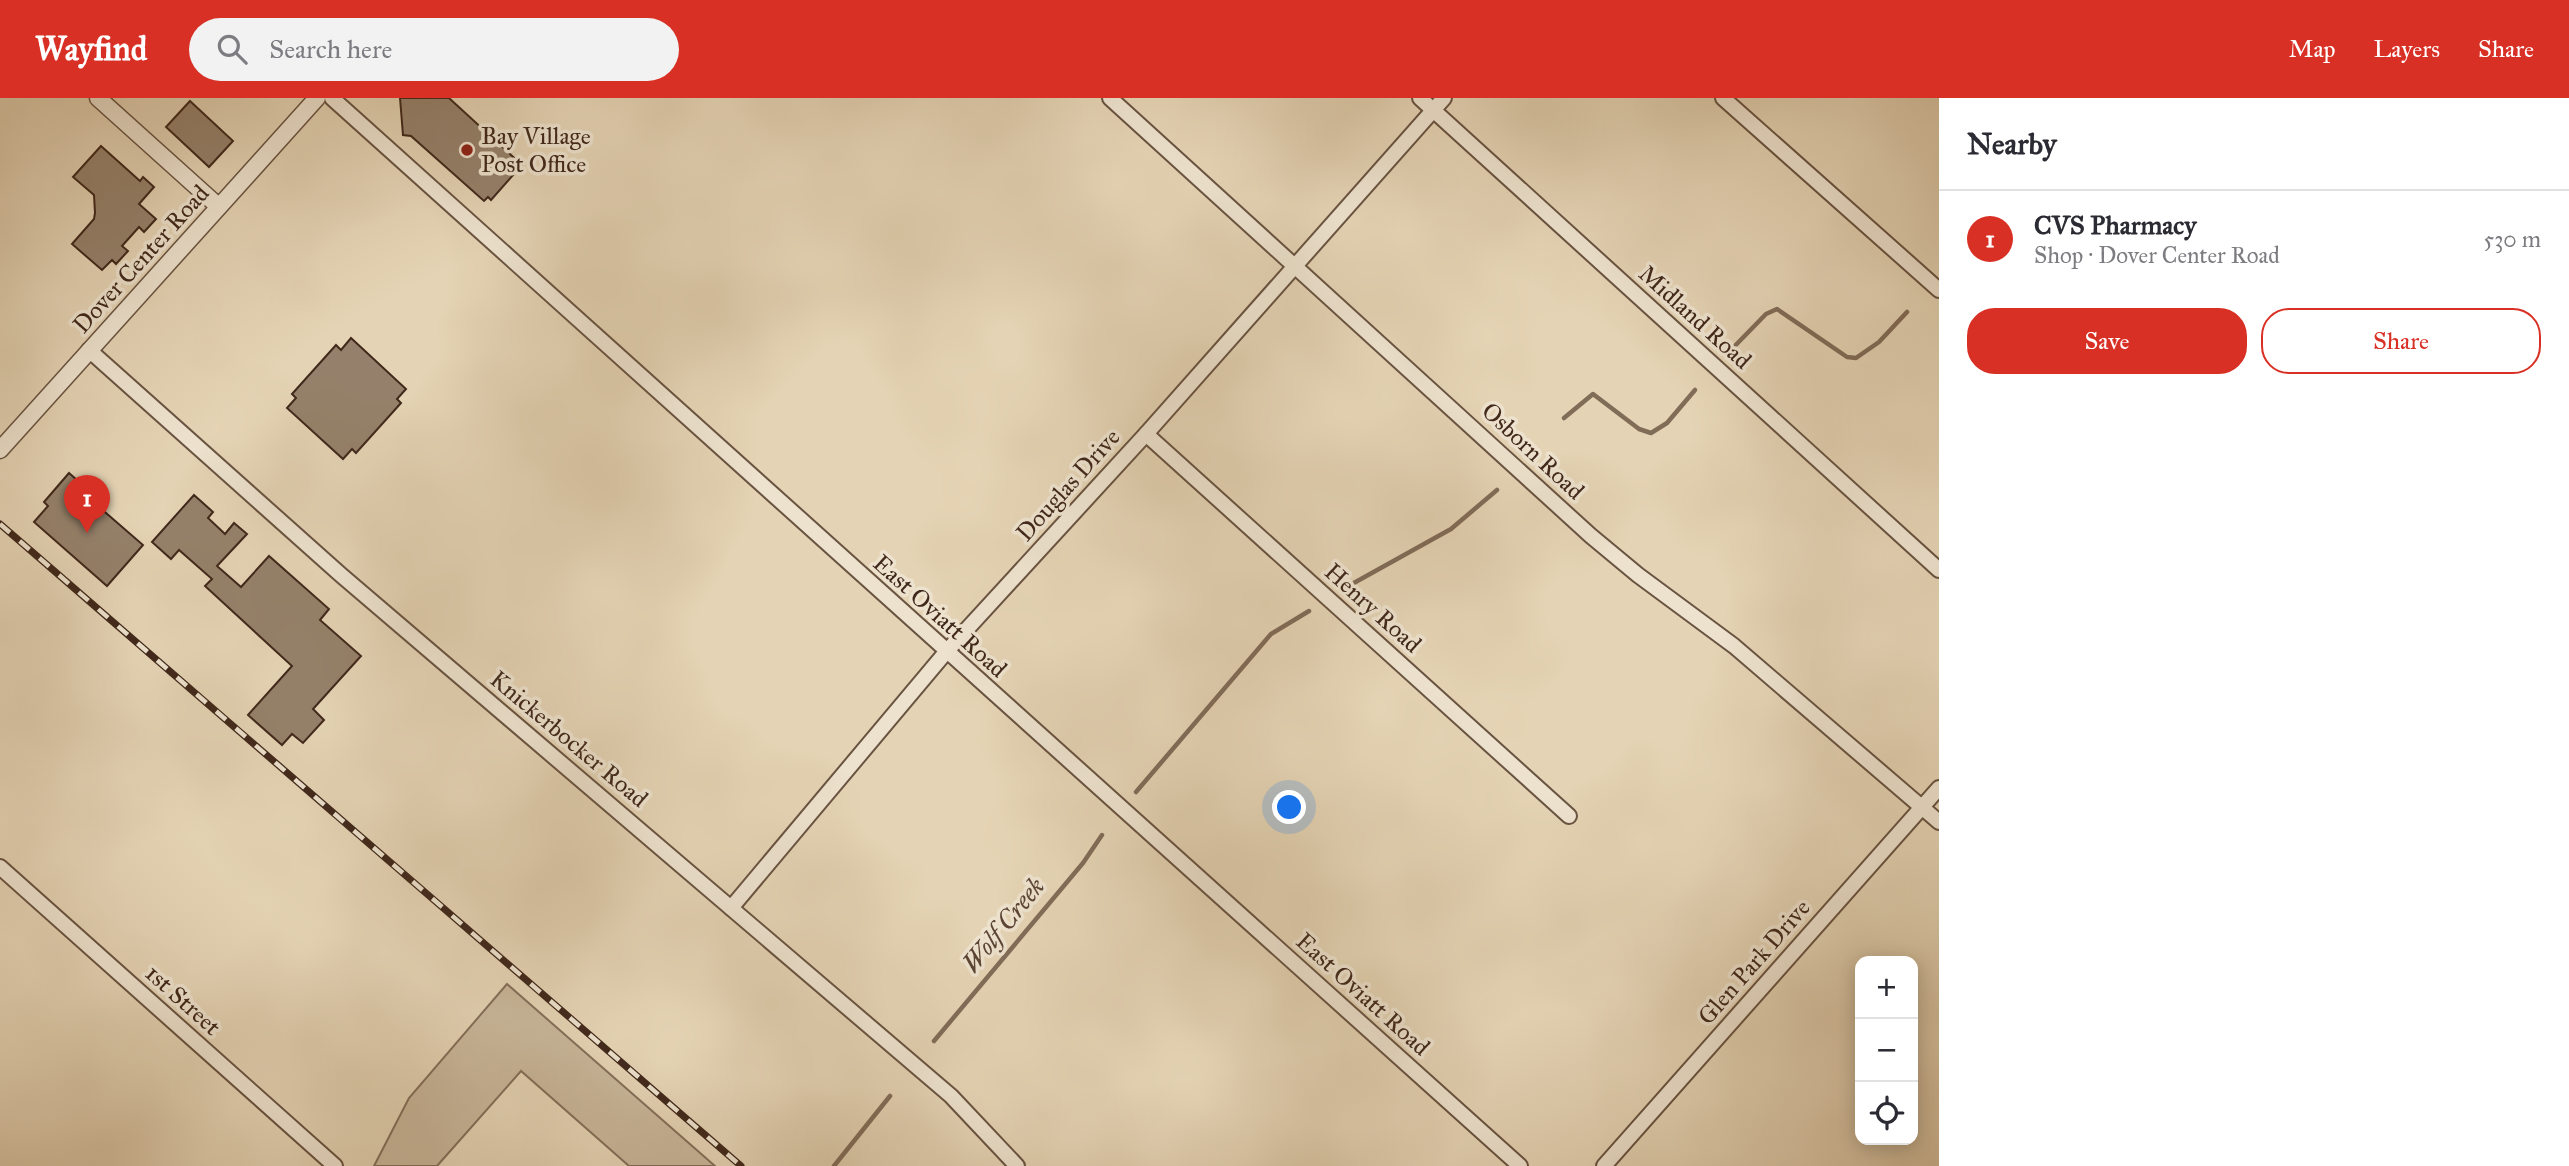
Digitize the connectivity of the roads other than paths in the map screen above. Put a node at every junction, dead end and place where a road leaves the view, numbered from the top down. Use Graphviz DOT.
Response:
graph roads {
  1 [pos="98,98"];
  2 [pos="317,98"];
  3 [pos="332,98"];
  4 [pos="1110,98"];
  5 [pos="1420,98"];
  6 [pos="1444,98"];
  7 [pos="1723,98"];
  8 [pos="1433,110"];
  9 [pos="218,206"];
  10 [pos="1295,263"];
  11 [pos="1939,290"];
  12 [pos="89,351"];
  13 [pos="1146,434"];
  14 [pos="0,450"];
  15 [pos="1939,570"];
  16 [pos="946,652"];
  17 [pos="1939,788"];
  18 [pos="1922,806"];
  19 [pos="1569,816"];
  20 [pos="1939,822"];
  21 [pos="0,867"];
  22 [pos="732,908"];
  23 [pos="335,1166"];
  24 [pos="1017,1166"];
  25 [pos="1520,1166"];
  26 [pos="1604,1166"];
  1 -- 9 [label="street"];
  2 -- 9 [label="street, Dover Center Road"];
  3 -- 16 [label="street, East Oviatt Road"];
  4 -- 10 [label="street, Osborn Road"];
  5 -- 8 [label="street, Midland Road"];
  6 -- 8 [label="street, Douglas Drive"];
  7 -- 11 [label="street"];
  8 -- 10 [label="street, Douglas Drive"];
  8 -- 15 [label="street, Midland Road"];
  9 -- 12 [label="street, Dover Center Road"];
  10 -- 13 [label="street, Douglas Drive"];
  10 -- 18 [label="street, Osborn Road"];
  12 -- 14 [label="street, Dover Center Road"];
  12 -- 22 [label="street, Knickerbocker Road"];
  13 -- 16 [label="street, Douglas Drive"];
  13 -- 19 [label="street, Henry Road"];
  16 -- 22 [label="street, Douglas Drive"];
  16 -- 25 [label="street, East Oviatt Road"];
  17 -- 18 [label="street, Glen Park Drive"];
  18 -- 20 [label="street, Osborn Road"];
  18 -- 26 [label="street, Glen Park Drive"];
  21 -- 23 [label="street, 1st Street"];
  22 -- 24 [label="street, Knickerbocker Road"];
}
